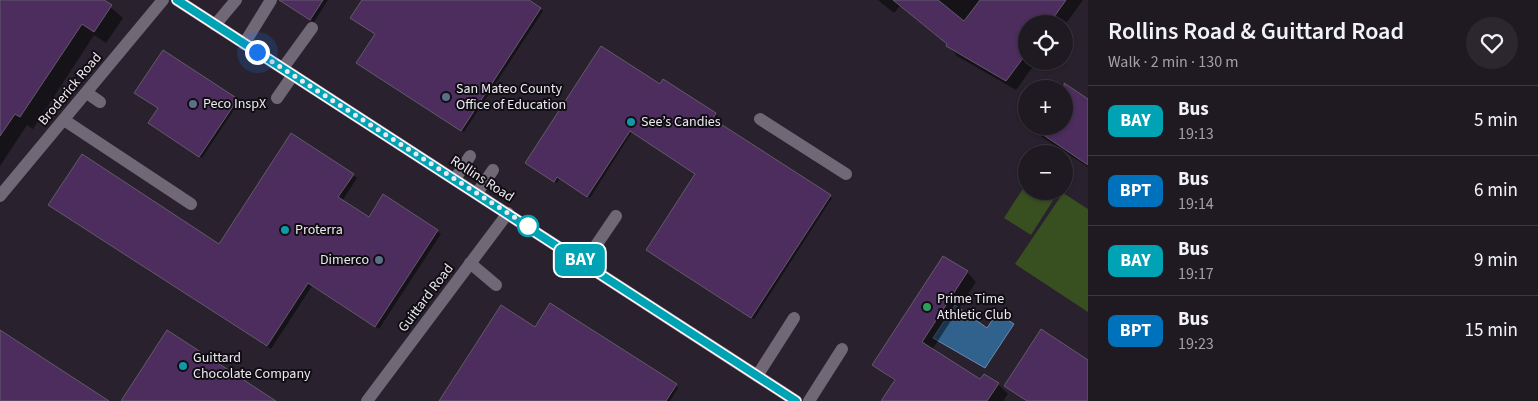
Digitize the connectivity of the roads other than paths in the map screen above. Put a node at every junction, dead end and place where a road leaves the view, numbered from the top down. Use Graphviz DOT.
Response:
graph roads {
  1 [pos="163,0"];
  2 [pos="177,0"];
  3 [pos="236,0"];
  4 [pos="271,0"];
  5 [pos="215,25"];
  6 [pos="312,28"];
  7 [pos="244,44"];
  8 [pos="288,72"];
  9 [pos="87,93"];
  10 [pos="277,98"];
  11 [pos="100,102"];
  12 [pos="760,119"];
  13 [pos="64,120"];
  14 [pos="470,156"];
  15 [pos="492,170"];
  16 [pos="846,174"];
  17 [pos="455,179"];
  18 [pos="477,193"];
  19 [pos="0,196"];
  20 [pos="191,204"];
  21 [pos="508,213"];
  22 [pos="616,216"];
  23 [pos="584,263"];
  24 [pos="470,264"];
  25 [pos="496,285"];
  26 [pos="794,318"];
  27 [pos="842,349"];
  28 [pos="757,376"];
  29 [pos="368,401"];
  30 [pos="796,401"];
  31 [pos="809,401"];
  1 -- 9 [label="street, Broderick Road"];
  2 -- 5 [label="main road, Rollins Road"];
  3 -- 5 [label="street"];
  4 -- 7 [label="street"];
  5 -- 7 [label="main road, Rollins Road"];
  6 -- 8 [label="street"];
  7 -- 8 [label="main road, Rollins Road"];
  8 -- 10 [label="street"];
  8 -- 17 [label="main road, Rollins Road"];
  9 -- 11 [label="street"];
  9 -- 13 [label="street, Broderick Road"];
  12 -- 16 [label="street"];
  13 -- 19 [label="street, Broderick Road"];
  13 -- 20 [label="street"];
  14 -- 17 [label="street"];
  15 -- 18 [label="street"];
  17 -- 18 [label="main road, Rollins Road"];
  18 -- 21 [label="main road, Rollins Road"];
  21 -- 23 [label="main road, Rollins Road"];
  21 -- 24 [label="street, Guittard Road"];
  22 -- 23 [label="street"];
  23 -- 28 [label="main road, Rollins Road"];
  24 -- 25 [label="street"];
  24 -- 29 [label="street, Guittard Road"];
  26 -- 28 [label="street"];
  27 -- 31 [label="street"];
  28 -- 30 [label="main road, Rollins Road"];
}
